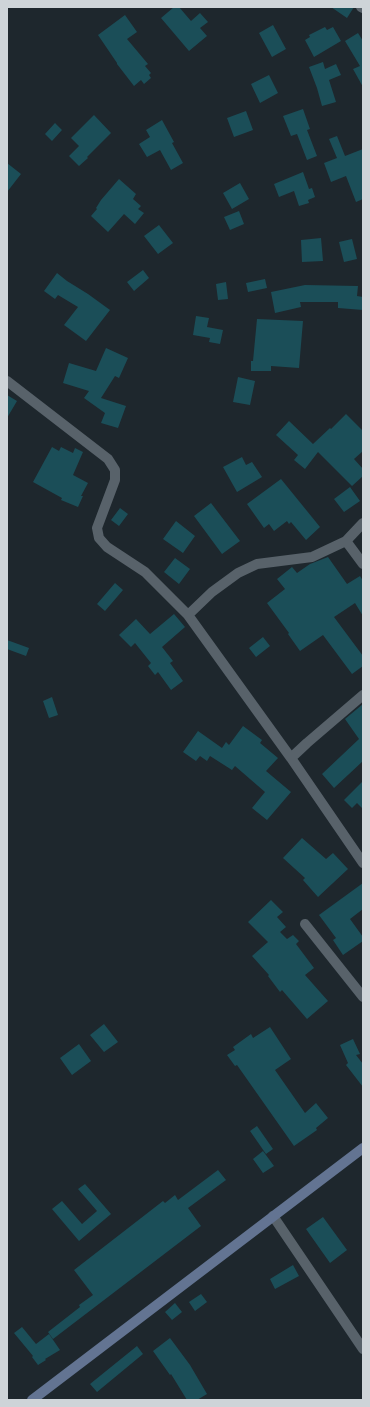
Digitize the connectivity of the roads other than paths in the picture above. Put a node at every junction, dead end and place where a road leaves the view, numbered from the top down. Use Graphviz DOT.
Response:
graph roads {
  1 [pos="7,381"];
  2 [pos="363,523"];
  3 [pos="346,541"];
  4 [pos="363,564"];
  5 [pos="188,615"];
  6 [pos="363,694"];
  7 [pos="291,758"];
  8 [pos="363,863"];
  9 [pos="305,924"];
  10 [pos="363,997"];
  11 [pos="363,1148"];
  12 [pos="273,1216"];
  13 [pos="363,1349"];
  14 [pos="32,1400"];
  1 -- 5 [label="street"];
  2 -- 3 [label="street"];
  3 -- 4 [label="street"];
  3 -- 5 [label="street"];
  5 -- 7 [label="street"];
  6 -- 7 [label="street"];
  7 -- 8 [label="street"];
  9 -- 10 [label="street"];
  11 -- 12 [label="main road"];
  12 -- 13 [label="street"];
  12 -- 14 [label="main road"];
}
